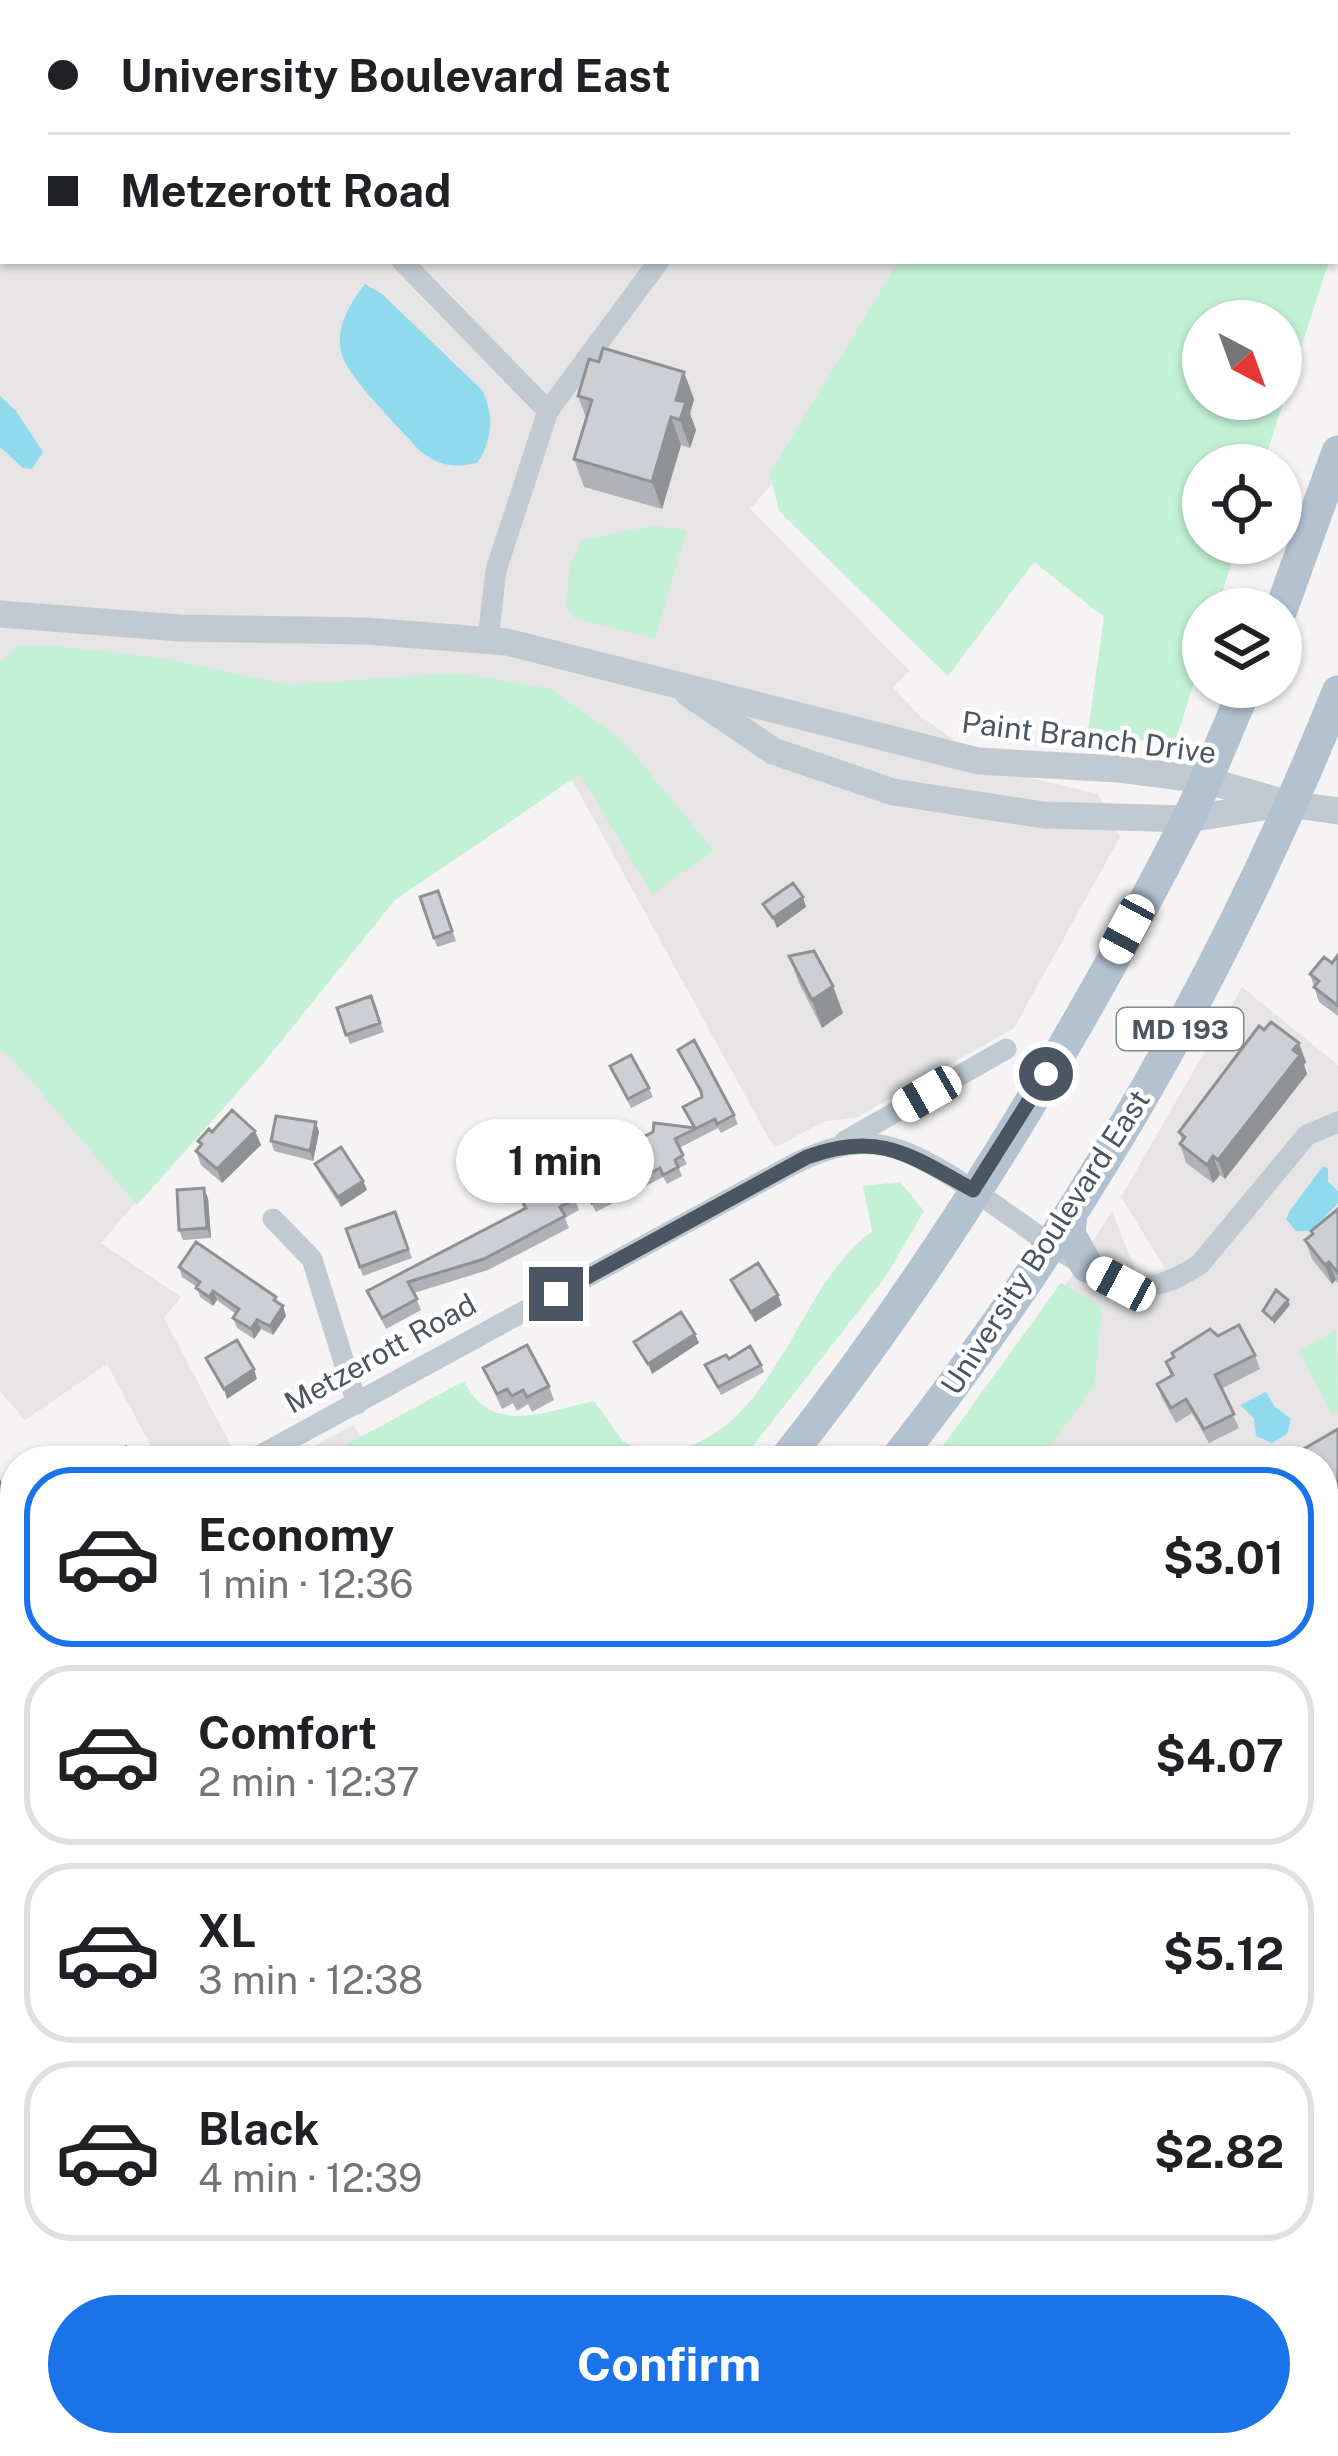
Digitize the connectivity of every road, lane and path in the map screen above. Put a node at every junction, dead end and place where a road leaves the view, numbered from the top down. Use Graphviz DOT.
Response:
graph roads {
  1 [pos="405,264"];
  2 [pos="657,264"];
  3 [pos="548,411"];
  4 [pos="1338,452"];
  5 [pos="1289,588"];
  6 [pos="0,614"];
  7 [pos="488,640"];
  8 [pos="670,681"];
  9 [pos="1338,692"];
  10 [pos="1237,708"];
  11 [pos="1204,780"];
  12 [pos="1289,804"];
  13 [pos="1338,812"];
  14 [pos="1188,819"];
  15 [pos="1006,1049"];
  16 [pos="1338,1121"];
  17 [pos="836,1146"];
  18 [pos="973,1190"];
  19 [pos="1071,1213"];
  20 [pos="273,1219"];
  21 [pos="1051,1245"];
  22 [pos="1088,1266"];
  23 [pos="357,1404"];
  24 [pos="278,1446"];
  25 [pos="796,1446"];
  26 [pos="907,1446"];
  1 -- 3 [label="street"];
  2 -- 3 [label="street"];
  3 -- 7 [label="street"];
  4 -- 5 [label="main road"];
  6 -- 7 [label="street, Paint Branch Drive"];
  7 -- 8 [label="street, Paint Branch Drive"];
  8 -- 11 [label="street, Paint Branch Drive"];
  8 -- 14 [label="street, Paint Branch Drive"];
  9 -- 12 [label="main road, University Boulevard East / MD 193"];
  10 -- 11 [label="main road, MD 193"];
  11 -- 12 [label="street, Paint Branch Drive"];
  11 -- 14 [label="main road, MD 193"];
  12 -- 13 [label="street"];
  12 -- 14 [label="street, Paint Branch Drive"];
  12 -- 19 [label="main road, University Boulevard East / MD 193"];
  14 -- 18 [label="main road, MD 193"];
  15 -- 17 [label="street"];
  16 -- 22 [label="street, Metzerott Road"];
  17 -- 18 [label="street, Metzerott Road"];
  17 -- 23 [label="street, Metzerott Road"];
  18 -- 21 [label="street, Metzerott Road"];
  18 -- 25 [label="main road, MD 193"];
  19 -- 21 [label="main road, University Boulevard East / MD 193"];
  19 -- 22 [label="main road"];
  20 -- 23 [label="street"];
  21 -- 22 [label="street, Metzerott Road"];
  21 -- 26 [label="main road, University Boulevard East / MD 193"];
  23 -- 24 [label="street, Metzerott Road"];
}
